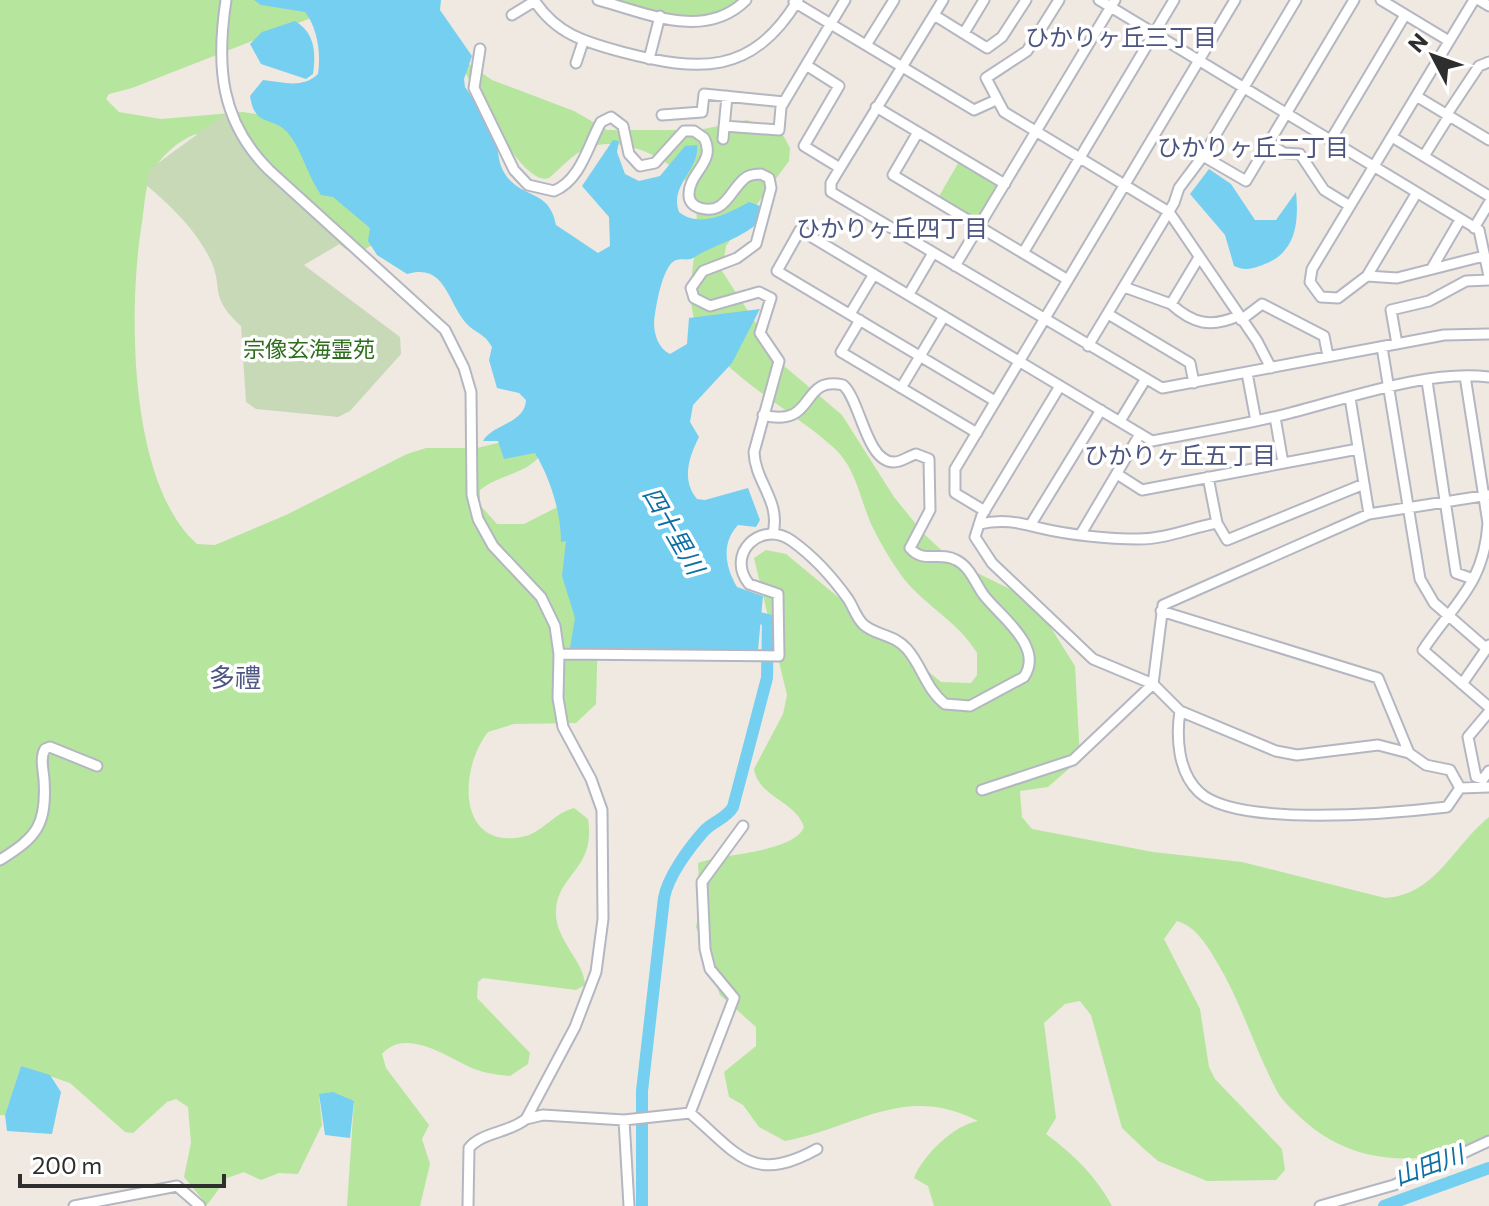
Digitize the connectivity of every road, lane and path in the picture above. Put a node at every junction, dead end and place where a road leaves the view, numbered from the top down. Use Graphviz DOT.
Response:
graph roads {
  1 [pos="226,0"];
  2 [pos="534,0"];
  3 [pos="598,0"];
  4 [pos="746,0"];
  5 [pos="845,0"];
  6 [pos="894,0"];
  7 [pos="943,0"];
  8 [pos="984,0"];
  9 [pos="1026,0"];
  10 [pos="1059,0"];
  11 [pos="1099,0"];
  12 [pos="1174,0"];
  13 [pos="1235,0"];
  14 [pos="1296,0"];
  15 [pos="1354,0"];
  16 [pos="1381,0"];
  17 [pos="1476,0"];
  18 [pos="795,1"];
  19 [pos="1113,4"];
  20 [pos="1489,6"];
  21 [pos="512,15"];
  22 [pos="934,15"];
  23 [pos="1405,15"];
  24 [pos="660,16"];
  25 [pos="831,24"];
  26 [pos="964,33"];
  27 [pos="1154,34"];
  28 [pos="1449,41"];
  29 [pos="583,42"];
  30 [pos="866,45"];
  31 [pos="480,49"];
  32 [pos="649,59"];
  33 [pos="1199,61"];
  34 [pos="1489,62"];
  35 [pos="576,63"];
  36 [pos="806,65"];
  37 [pos="901,67"];
  38 [pos="1243,88"];
  39 [pos="727,96"];
  40 [pos="1416,96"];
  41 [pos="996,100"];
  42 [pos="784,102"];
  43 [pos="876,107"];
  44 [pos="1286,114"];
  45 [pos="662,115"];
  46 [pos="1448,115"];
  47 [pos="724,126"];
  48 [pos="918,132"];
  49 [pos="1037,132"];
  50 [pos="1392,137"];
  51 [pos="723,139"];
  52 [pos="1489,140"];
  53 [pos="1330,141"];
  54 [pos="1268,143"];
  55 [pos="1203,156"];
  56 [pos="1424,156"];
  57 [pos="1080,158"];
  58 [pos="1373,167"];
  59 [pos="840,168"];
  60 [pos="1005,184"];
  61 [pos="1124,185"];
  62 [pos="1416,194"];
  63 [pos="1489,196"];
  64 [pos="1489,203"];
  65 [pos="1350,206"];
  66 [pos="1169,212"];
  67 [pos="1460,220"];
  68 [pos="979,227"];
  69 [pos="1474,228"];
  70 [pos="933,253"];
  71 [pos="1023,253"];
  72 [pos="1484,256"];
  73 [pos="1198,259"];
  74 [pos="955,266"];
  75 [pos="1432,268"];
  76 [pos="874,274"];
  77 [pos="1367,276"];
  78 [pos="1489,278"];
  79 [pos="1068,280"];
  80 [pos="1124,287"];
  81 [pos="909,294"];
  82 [pos="1171,304"];
  83 [pos="1108,314"];
  84 [pos="944,316"];
  85 [pos="855,317"];
  86 [pos="1239,318"];
  87 [pos="1043,320"];
  88 [pos="1489,334"];
  89 [pos="1397,344"];
  90 [pos="1088,346"];
  91 [pos="1382,347"];
  92 [pos="920,356"];
  93 [pos="1328,356"];
  94 [pos="1019,361"];
  95 [pos="1271,368"];
  96 [pos="1247,373"];
  97 [pos="1465,376"];
  98 [pos="1489,377"];
  99 [pos="1145,380"];
  100 [pos="1427,381"];
  101 [pos="1194,383"];
  102 [pos="1060,386"];
  103 [pos="901,388"];
  104 [pos="1388,388"];
  105 [pos="1350,398"];
  106 [pos="995,401"];
  107 [pos="1101,410"];
  108 [pos="763,415"];
  109 [pos="1275,417"];
  110 [pos="1120,421"];
  111 [pos="1256,421"];
  112 [pos="977,433"];
  113 [pos="1140,434"];
  114 [pos="1358,449"];
  115 [pos="1283,463"];
  116 [pos="1117,474"];
  117 [pos="1208,477"];
  118 [pos="1364,484"];
  119 [pos="1486,496"];
  120 [pos="1445,503"];
  121 [pos="1407,508"];
  122 [pos="985,511"];
  123 [pos="1369,514"];
  124 [pos="1217,523"];
  125 [pos="979,524"];
  126 [pos="1031,524"];
  127 [pos="1082,532"];
  128 [pos="773,533"];
  129 [pos="1473,579"];
  130 [pos="1161,611"];
  131 [pos="1449,617"];
  132 [pos="1488,647"];
  133 [pos="559,654"];
  134 [pos="1153,684"];
  135 [pos="1462,684"];
  136 [pos="1489,710"];
  137 [pos="1180,711"];
  138 [pos="1409,753"];
  139 [pos="97,766"];
  140 [pos="1489,771"];
  141 [pos="1489,787"];
  142 [pos="1460,788"];
  143 [pos="982,790"];
  144 [pos="743,826"];
  145 [pos="0,860"];
  146 [pos="690,1113"];
  147 [pos="526,1119"];
  148 [pos="624,1120"];
  149 [pos="1489,1141"];
  150 [pos="817,1149"];
  151 [pos="74,1206"];
  152 [pos="200,1206"];
  153 [pos="468,1206"];
  154 [pos="629,1206"];
  155 [pos="1320,1206"];
  1 -- 133 [label="street"];
  2 -- 21 [label="street"];
  2 -- 29 [label="street"];
  3 -- 24 [label="street"];
  4 -- 24 [label="street"];
  5 -- 25 [label="street"];
  6 -- 30 [label="street"];
  7 -- 22 [label="street"];
  8 -- 26 [label="street"];
  9 -- 26 [label="street"];
  10 -- 41 [label="street"];
  11 -- 19 [label="street"];
  12 -- 27 [label="street"];
  13 -- 33 [label="street"];
  14 -- 38 [label="street"];
  15 -- 44 [label="street"];
  16 -- 23 [label="street"];
  17 -- 20 [label="street"];
  17 -- 28 [label="street"];
  18 -- 25 [label="street"];
  18 -- 32 [label="street"];
  19 -- 27 [label="street"];
  19 -- 49 [label="street"];
  22 -- 26 [label="street"];
  22 -- 37 [label="street"];
  23 -- 28 [label="street"];
  23 -- 53 [label="street"];
  24 -- 32 [label="street"];
  25 -- 30 [label="street"];
  25 -- 36 [label="street"];
  27 -- 33 [label="street"];
  27 -- 57 [label="street"];
  28 -- 40 [label="street"];
  29 -- 32 [label="street"];
  29 -- 35 [label="street"];
  30 -- 37 [label="street"];
  31 -- 108 [label="street"];
  33 -- 38 [label="street"];
  33 -- 61 [label="street"];
  34 -- 46 [label="street"];
  36 -- 42 [label="street"];
  36 -- 59 [label="street"];
  37 -- 41 [label="street"];
  37 -- 43 [label="street"];
  38 -- 44 [label="street"];
  38 -- 55 [label="street"];
  39 -- 42 [label="street"];
  39 -- 45 [label="street"];
  39 -- 47 [label="street"];
  40 -- 46 [label="street"];
  40 -- 50 [label="street"];
  41 -- 49 [label="street"];
  42 -- 47 [label="street"];
  43 -- 48 [label="street"];
  43 -- 59 [label="street"];
  44 -- 53 [label="street"];
  44 -- 54 [label="street"];
  46 -- 52 [label="street"];
  46 -- 56 [label="street"];
  47 -- 51 [label="street"];
  48 -- 60 [label="street"];
  48 -- 68 [label="street"];
  49 -- 57 [label="street"];
  49 -- 60 [label="street"];
  50 -- 56 [label="street"];
  50 -- 58 [label="street"];
  53 -- 58 [label="street"];
  54 -- 55 [label="street"];
  54 -- 65 [label="street"];
  55 -- 66 [label="street"];
  56 -- 63 [label="street"];
  57 -- 61 [label="street"];
  57 -- 71 [label="street"];
  58 -- 62 [label="street"];
  58 -- 65 [label="street"];
  59 -- 70 [label="street"];
  60 -- 68 [label="street"];
  61 -- 66 [label="street"];
  61 -- 79 [label="street"];
  62 -- 67 [label="street"];
  62 -- 77 [label="street"];
  64 -- 69 [label="street"];
  65 -- 77 [label="street"];
  66 -- 73 [label="street"];
  66 -- 80 [label="street"];
  67 -- 69 [label="street"];
  67 -- 75 [label="street"];
  68 -- 71 [label="street"];
  68 -- 74 [label="street"];
  69 -- 72 [label="street"];
  70 -- 74 [label="street"];
  70 -- 81 [label="street"];
  71 -- 79 [label="street"];
  72 -- 75 [label="street"];
  72 -- 78 [label="street"];
  73 -- 82 [label="street"];
  73 -- 86 [label="street"];
  74 -- 87 [label="street"];
  75 -- 77 [label="street"];
  76 -- 81 [label="street"];
  76 -- 85 [label="street"];
  76 -- 85 [label="street"];
  78 -- 89 [label="street"];
  79 -- 87 [label="street"];
  80 -- 82 [label="street"];
  80 -- 83 [label="street"];
  81 -- 84 [label="street"];
  82 -- 86 [label="street"];
  83 -- 90 [label="street"];
  83 -- 101 [label="street"];
  84 -- 92 [label="street"];
  84 -- 94 [label="street"];
  85 -- 92 [label="street"];
  85 -- 103 [label="street"];
  86 -- 93 [label="street"];
  86 -- 95 [label="street"];
  87 -- 90 [label="street"];
  87 -- 94 [label="street"];
  88 -- 89 [label="street"];
  89 -- 91 [label="street"];
  90 -- 99 [label="street"];
  91 -- 93 [label="street"];
  91 -- 104 [label="street"];
  92 -- 103 [label="street"];
  92 -- 106 [label="street"];
  93 -- 95 [label="street"];
  94 -- 102 [label="street"];
  94 -- 106 [label="street"];
  95 -- 96 [label="street"];
  96 -- 101 [label="street"];
  96 -- 111 [label="street"];
  97 -- 98 [label="street"];
  97 -- 100 [label="street"];
  97 -- 119 [label="street"];
  99 -- 101 [label="street"];
  99 -- 110 [label="street"];
  100 -- 104 [label="street"];
  100 -- 120 [label="street"];
  102 -- 107 [label="street"];
  102 -- 122 [label="street"];
  103 -- 112 [label="street"];
  104 -- 105 [label="street"];
  104 -- 121 [label="street"];
  105 -- 109 [label="street"];
  105 -- 114 [label="street"];
  106 -- 112 [label="street"];
  107 -- 110 [label="street"];
  107 -- 126 [label="street"];
  108 -- 128 [label="street"];
  108 -- 128 [label="street"];
  109 -- 111 [label="street"];
  109 -- 115 [label="street"];
  110 -- 113 [label="street"];
  111 -- 113 [label="street"];
  112 -- 122 [label="street"];
  113 -- 116 [label="street"];
  114 -- 115 [label="street"];
  114 -- 118 [label="street"];
  115 -- 117 [label="street"];
  116 -- 117 [label="street"];
  116 -- 127 [label="street"];
  117 -- 124 [label="street"];
  118 -- 123 [label="street"];
  118 -- 124 [label="street"];
  119 -- 120 [label="street"];
  119 -- 129 [label="street"];
  120 -- 121 [label="street"];
  120 -- 129 [label="street"];
  121 -- 123 [label="street"];
  121 -- 131 [label="street"];
  122 -- 125 [label="street"];
  123 -- 130 [label="street"];
  124 -- 127 [label="street"];
  125 -- 126 [label="street"];
  125 -- 134 [label="street"];
  126 -- 127 [label="street"];
  128 -- 133 [label="street"];
  129 -- 131 [label="street"];
  130 -- 134 [label="street"];
  130 -- 138 [label="street"];
  131 -- 132 [label="street"];
  131 -- 135 [label="street"];
  132 -- 135 [label="street"];
  133 -- 147 [label="street"];
  134 -- 137 [label="street"];
  134 -- 143 [label="street"];
  135 -- 136 [label="street"];
  136 -- 140 [label="street"];
  137 -- 138 [label="street"];
  137 -- 142 [label="street"];
  138 -- 142 [label="street"];
  139 -- 145 [label="street"];
  141 -- 142 [label="street"];
  144 -- 146 [label="street"];
  146 -- 148 [label="street"];
  146 -- 150 [label="street"];
  147 -- 148 [label="street"];
  147 -- 153 [label="street"];
  148 -- 154 [label="street"];
  149 -- 155 [label="street"];
  151 -- 152 [label="street"];
}
